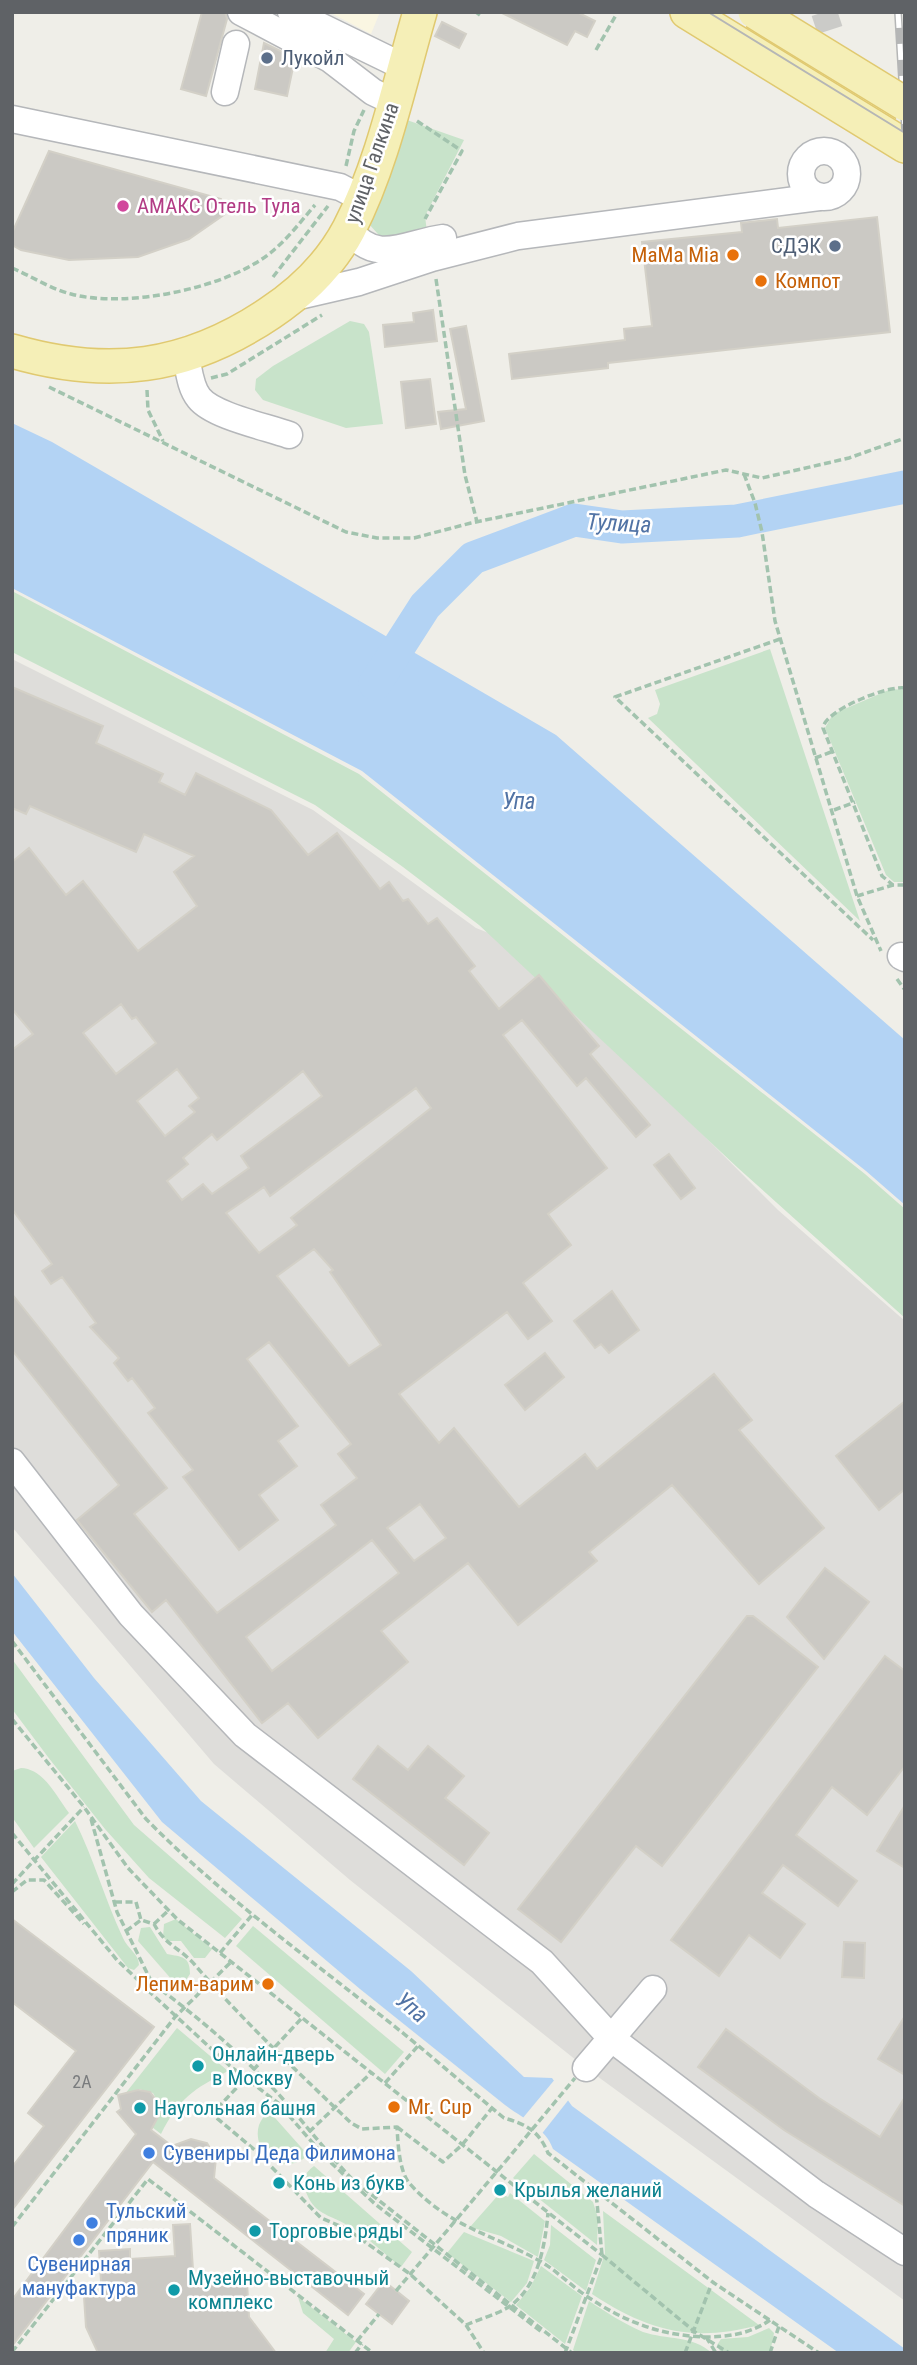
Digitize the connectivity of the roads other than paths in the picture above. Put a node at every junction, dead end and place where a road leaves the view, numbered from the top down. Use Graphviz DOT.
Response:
graph roads {
  1 [pos="242,12"];
  2 [pos="291,12"];
  3 [pos="420,12"];
  4 [pos="687,12"];
  5 [pos="755,12"];
  6 [pos="236,44"];
  7 [pos="404,67"];
  8 [pos="225,92"];
  9 [pos="393,104"];
  10 [pos="905,104"];
  11 [pos="12,119"];
  12 [pos="905,146"];
  13 [pos="351,193"];
  14 [pos="819,197"];
  15 [pos="349,230"];
  16 [pos="421,252"];
  17 [pos="282,289"];
  18 [pos="12,351"];
  19 [pos="189,369"];
  20 [pos="289,435"];
  21 [pos="12,1462"];
  22 [pos="653,1989"];
  23 [pos="612,2039"];
  24 [pos="580,2073"];
  25 [pos="905,2252"];
  1 -- 9 [label="street"];
  2 -- 7 [label="street"];
  3 -- 7 [label="main road, улица Галкина"];
  4 -- 12 [label="main road"];
  5 -- 10 [label="main road, bridge"];
  6 -- 8 [label="street"];
  7 -- 9 [label="main road, улица Галкина"];
  9 -- 13 [label="main road, улица Галкина"];
  11 -- 13 [label="street"];
  13 -- 15 [label="main road, улица Галкина"];
  14 -- 16 [label="street"];
  15 -- 16 [label="street"];
  15 -- 17 [label="main road, улица Галкина"];
  16 -- 17 [label="street"];
  17 -- 19 [label="main road, улица Галкина"];
  18 -- 19 [label="main road, улица Галкина"];
  19 -- 20 [label="street"];
  21 -- 23 [label="street"];
  22 -- 23 [label="street"];
  23 -- 24 [label="street"];
  23 -- 25 [label="street"];
}
